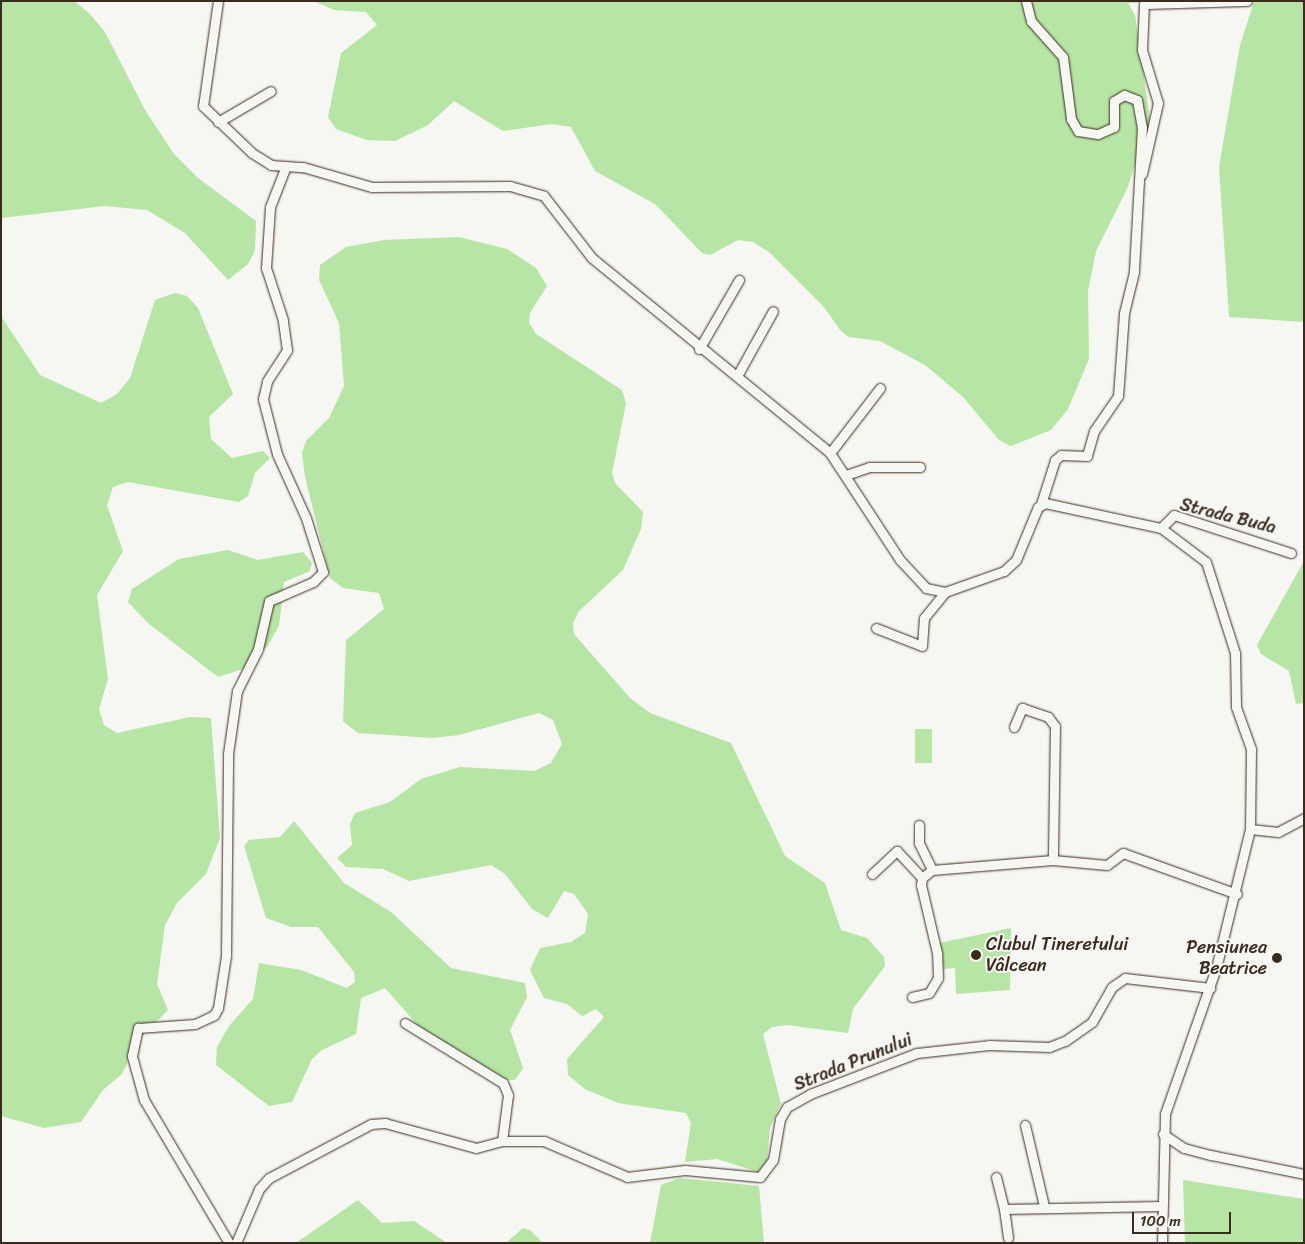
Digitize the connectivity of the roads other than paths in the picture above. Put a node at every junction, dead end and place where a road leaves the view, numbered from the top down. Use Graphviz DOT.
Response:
graph roads {
  1 [pos="218,1"];
  2 [pos="1026,1"];
  3 [pos="1247,1"];
  4 [pos="271,91"];
  5 [pos="218,122"];
  6 [pos="286,166"];
  7 [pos="1138,197"];
  8 [pos="739,280"];
  9 [pos="773,311"];
  10 [pos="699,349"];
  11 [pos="737,376"];
  12 [pos="880,388"];
  13 [pos="830,453"];
  14 [pos="920,468"];
  15 [pos="846,475"];
  16 [pos="1041,504"];
  17 [pos="1161,528"];
  18 [pos="1291,553"];
  19 [pos="945,592"];
  20 [pos="876,628"];
  21 [pos="1014,727"];
  22 [pos="1304,818"];
  23 [pos="919,825"];
  24 [pos="1250,829"];
  25 [pos="1053,860"];
  26 [pos="932,870"];
  27 [pos="872,874"];
  28 [pos="922,878"];
  29 [pos="1236,894"];
  30 [pos="1210,988"];
  31 [pos="912,997"];
  32 [pos="405,1023"];
  33 [pos="1025,1125"];
  34 [pos="1163,1134"];
  35 [pos="502,1141"];
  36 [pos="1304,1174"];
  37 [pos="996,1177"];
  38 [pos="1044,1206"];
  39 [pos="1162,1206"];
  40 [pos="1004,1209"];
  41 [pos="1008,1238"];
  42 [pos="229,1243"];
  43 [pos="236,1243"];
  44 [pos="1162,1243"];
  1 -- 5 [label="street"];
  2 -- 7 [label="street"];
  3 -- 7 [label="street"];
  4 -- 5 [label="street"];
  5 -- 6 [label="street"];
  6 -- 10 [label="street"];
  6 -- 42 [label="street"];
  7 -- 16 [label="street"];
  8 -- 10 [label="street"];
  9 -- 11 [label="street"];
  10 -- 11 [label="street"];
  11 -- 13 [label="street"];
  12 -- 13 [label="street"];
  13 -- 15 [label="street"];
  14 -- 15 [label="street"];
  15 -- 19 [label="street"];
  16 -- 17 [label="street, Strada Buda"];
  16 -- 19 [label="street"];
  17 -- 18 [label="street, Strada Buda"];
  17 -- 24 [label="street, Strada Buda"];
  19 -- 20 [label="street"];
  21 -- 25 [label="street"];
  22 -- 24 [label="street"];
  23 -- 26 [label="street"];
  24 -- 29 [label="street, Strada Buda"];
  25 -- 26 [label="street"];
  25 -- 29 [label="street"];
  26 -- 28 [label="street"];
  27 -- 28 [label="street"];
  28 -- 31 [label="street"];
  29 -- 30 [label="street, Strada Buda"];
  30 -- 34 [label="street, Strada Buda"];
  30 -- 35 [label="street, Strada Prunului"];
  32 -- 35 [label="street"];
  33 -- 38 [label="street"];
  34 -- 36 [label="street"];
  34 -- 39 [label="street, Strada Buda"];
  35 -- 43 [label="street, Strada Prunului"];
  37 -- 40 [label="street"];
  38 -- 39 [label="street"];
  38 -- 40 [label="street"];
  39 -- 44 [label="street, Strada Buda"];
  40 -- 41 [label="street"];
}
